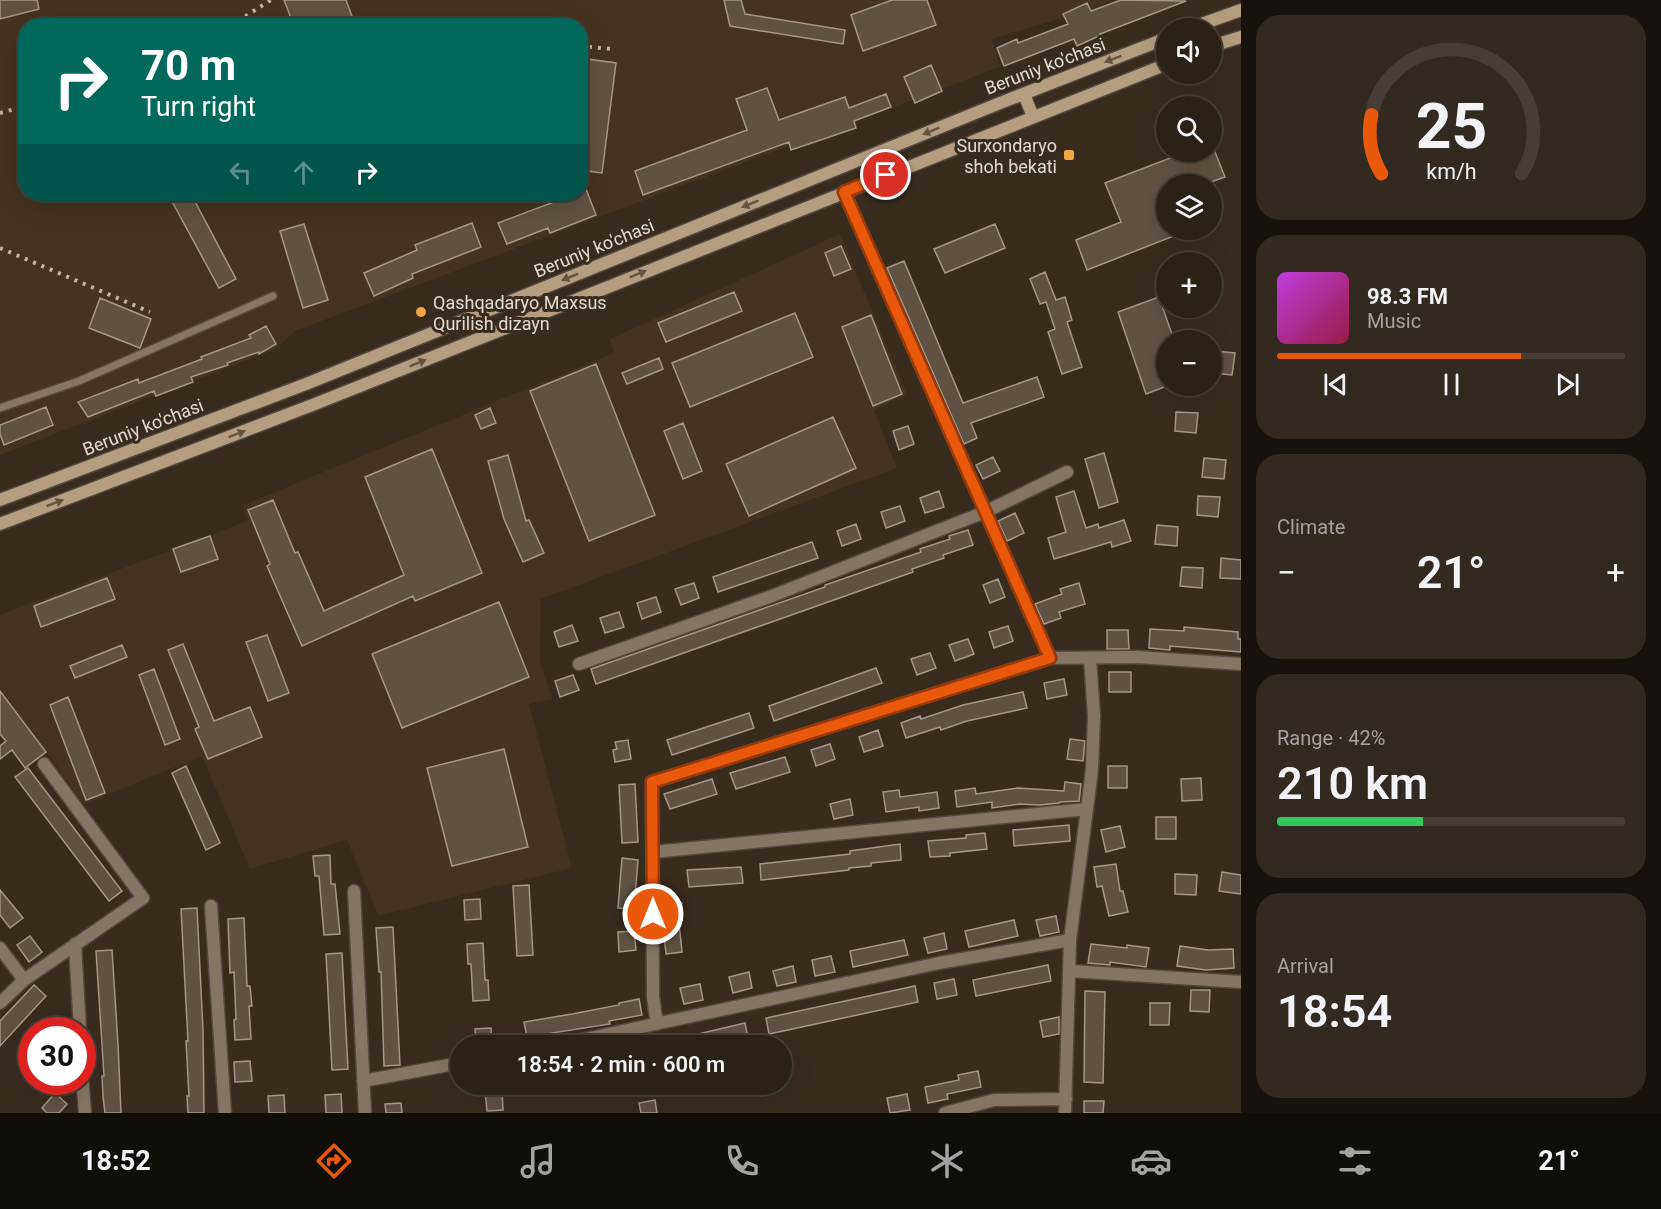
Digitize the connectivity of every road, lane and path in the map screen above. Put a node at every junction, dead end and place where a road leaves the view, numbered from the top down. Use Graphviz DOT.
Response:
graph roads {
  1 [pos="1237,0"];
  2 [pos="1241,10"];
  3 [pos="1227,14"];
  4 [pos="1217,18"];
  5 [pos="1241,37"];
  6 [pos="1156,42"];
  7 [pos="1222,43"];
  8 [pos="1156,68"];
  9 [pos="1024,94"];
  10 [pos="1033,117"];
  11 [pos="844,192"];
  12 [pos="273,296"];
  13 [pos="306,384"];
  14 [pos="315,404"];
  15 [pos="0,408"];
  16 [pos="1067,472"];
  17 [pos="0,500"];
  18 [pos="985,512"];
  19 [pos="0,524"];
  20 [pos="1050,658"];
  21 [pos="1090,659"];
  22 [pos="579,664"];
  23 [pos="1241,664"];
  24 [pos="44,764"];
  25 [pos="1086,809"];
  26 [pos="653,852"];
  27 [pos="354,891"];
  28 [pos="211,906"];
  29 [pos="1070,940"];
  30 [pos="75,944"];
  31 [pos="0,948"];
  32 [pos="1070,971"];
  33 [pos="24,980"];
  34 [pos="1241,982"];
  35 [pos="0,1003"];
  36 [pos="79,1017"];
  37 [pos="657,1024"];
  38 [pos="605,1035"];
  39 [pos="450,1065"];
  40 [pos="363,1081"];
  41 [pos="83,1095"];
  42 [pos="1066,1099"];
  43 [pos="83,1112"];
  44 [pos="225,1113"];
  45 [pos="365,1113"];
  46 [pos="945,1113"];
  47 [pos="1065,1113"];
  1 -- 3 [label="main road"];
  2 -- 3 [label="main road"];
  3 -- 4 [label="main road"];
  5 -- 7 [label="main road"];
  6 -- 9 [label="main road, Beruniy ko'chasi, one-way"];
  8 -- 10 [label="main road"];
  9 -- 10 [label="main road"];
  9 -- 13 [label="main road, Beruniy ko'chasi, one-way"];
  10 -- 11 [label="main road"];
  14 -- 11 [label="main road, one-way"];
  11 -- 18 [label="street"];
  12 -- 15 [label="lane"];
  13 -- 14 [label="main road"];
  13 -- 17 [label="main road, Beruniy ko'chasi"];
  19 -- 14 [label="main road, one-way"];
  16 -- 18 [label="street"];
  18 -- 20 [label="street"];
  18 -- 22 [label="street"];
  20 -- 21 [label="street"];
  20 -- 26 [label="street"];
  21 -- 23 [label="street"];
  21 -- 25 [label="street"];
  24 -- 30 [label="street"];
  25 -- 26 [label="street"];
  25 -- 29 [label="street"];
  26 -- 37 [label="street"];
  27 -- 40 [label="street"];
  28 -- 44 [label="street"];
  29 -- 32 [label="street"];
  29 -- 37 [label="street"];
  30 -- 33 [label="street"];
  30 -- 36 [label="street"];
  31 -- 33 [label="street"];
  32 -- 34 [label="street"];
  32 -- 42 [label="street"];
  33 -- 35 [label="street"];
  37 -- 38 [label="street"];
  39 -- 40 [label="street"];
  40 -- 45 [label="street"];
  41 -- 43 [label="street"];
  42 -- 46 [label="street"];
  42 -- 47 [label="street"];
}
